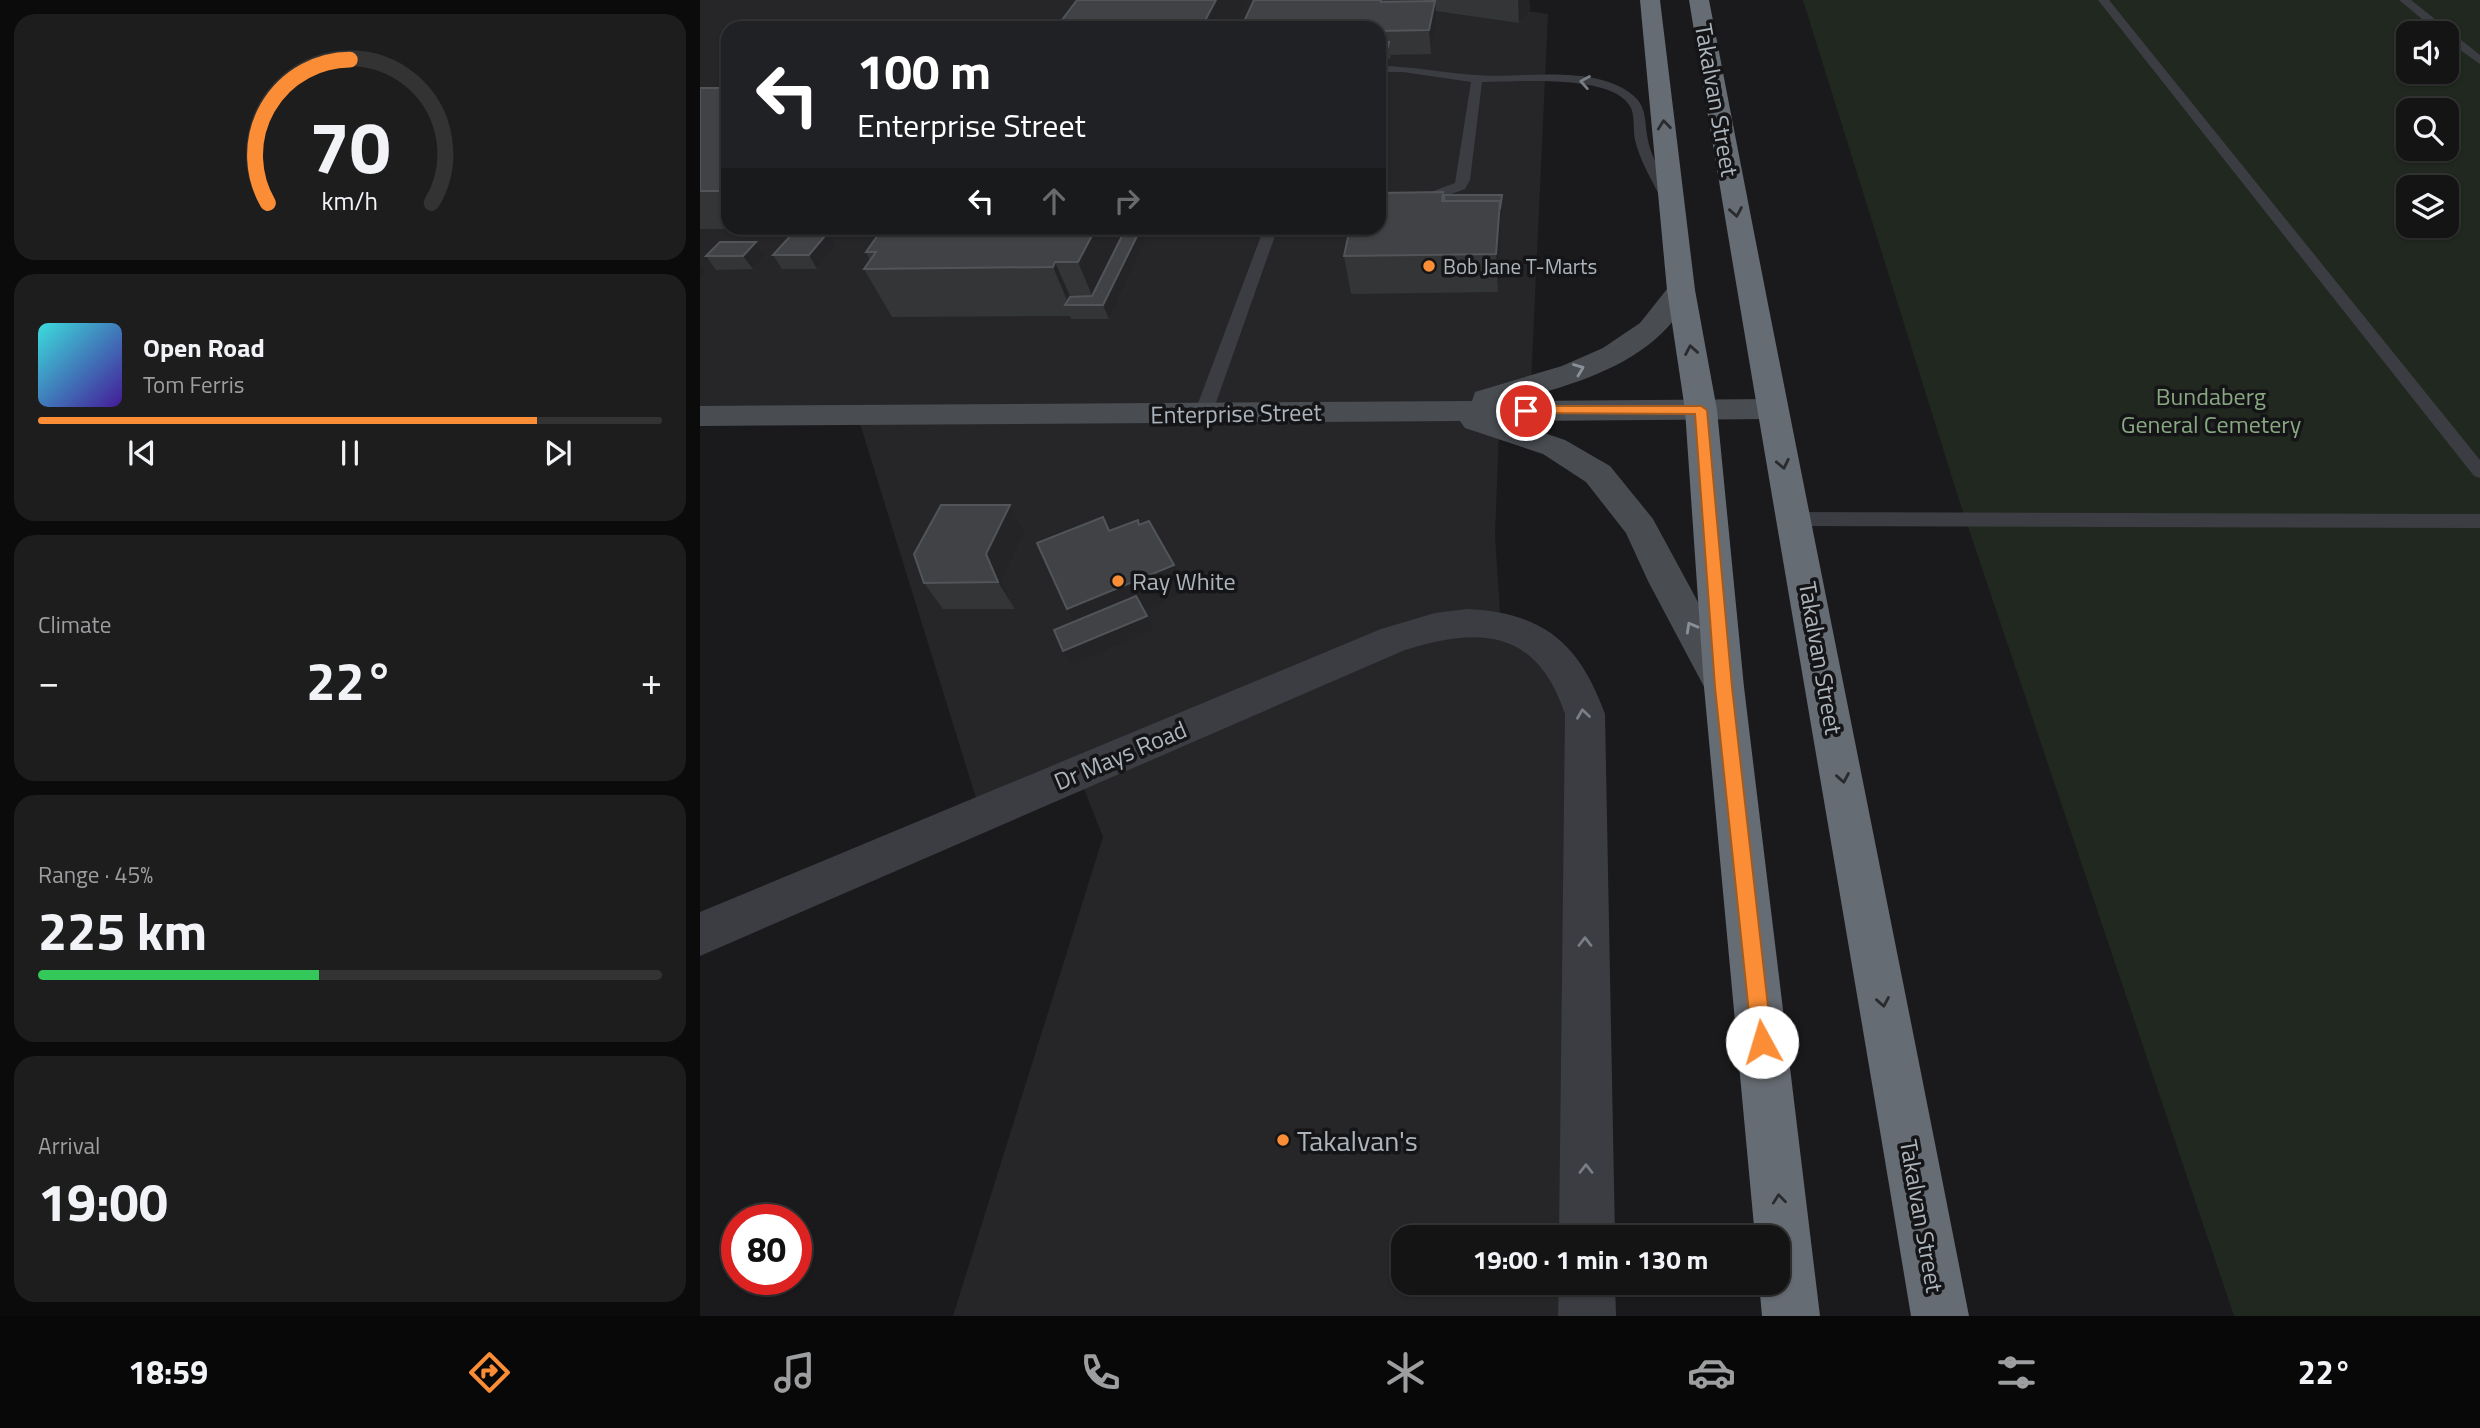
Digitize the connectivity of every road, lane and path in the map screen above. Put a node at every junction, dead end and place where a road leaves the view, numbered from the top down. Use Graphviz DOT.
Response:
graph roads {
  1 [pos="1650,0"];
  2 [pos="1699,0"];
  3 [pos="2103,0"];
  4 [pos="2404,0"];
  5 [pos="2430,21"];
  6 [pos="2459,44"];
  7 [pos="2480,61"];
  8 [pos="1386,69"];
  9 [pos="1478,79"];
  10 [pos="1672,207"];
  11 [pos="1386,213"];
  12 [pos="1268,235"];
  13 [pos="1681,290"];
  14 [pos="1772,409"];
  15 [pos="1701,410"];
  16 [pos="1444,411"];
  17 [pos="1203,414"];
  18 [pos="700,416"];
  19 [pos="2480,472"];
  20 [pos="1795,519"];
  21 [pos="2480,521"];
  22 [pos="1724,687"];
  23 [pos="700,934"];
  24 [pos="1587,1225"];
  25 [pos="1587,1295"];
  26 [pos="1587,1316"];
  27 [pos="1791,1316"];
  28 [pos="1940,1316"];
  10 -- 1 [label="highway, Takalvan Street, one-way"];
  2 -- 14 [label="highway, Takalvan Street, one-way"];
  3 -- 19 [label="lane"];
  4 -- 5 [label="lane"];
  6 -- 7 [label="lane"];
  8 -- 9 [label="lane"];
  10 -- 9 [label="lane, one-way"];
  9 -- 11 [label="lane"];
  10 -- 13 [label="highway, Takalvan Street"];
  12 -- 17 [label="lane"];
  15 -- 13 [label="highway, Takalvan Street, one-way"];
  16 -- 13 [label="street, one-way"];
  14 -- 15 [label="street, Enterprise Street"];
  14 -- 20 [label="highway, Takalvan Street, one-way"];
  15 -- 16 [label="street, Enterprise Street"];
  15 -- 22 [label="highway, Takalvan Street"];
  16 -- 17 [label="street, Enterprise Street"];
  22 -- 16 [label="street, one-way"];
  17 -- 18 [label="street, Enterprise Street"];
  20 -- 21 [label="lane"];
  20 -- 28 [label="highway, Takalvan Street, one-way"];
  27 -- 22 [label="highway, Takalvan Street, one-way"];
  24 -- 23 [label="street, Dr Mays Road, one-way"];
  25 -- 26 [label="street"];
}
